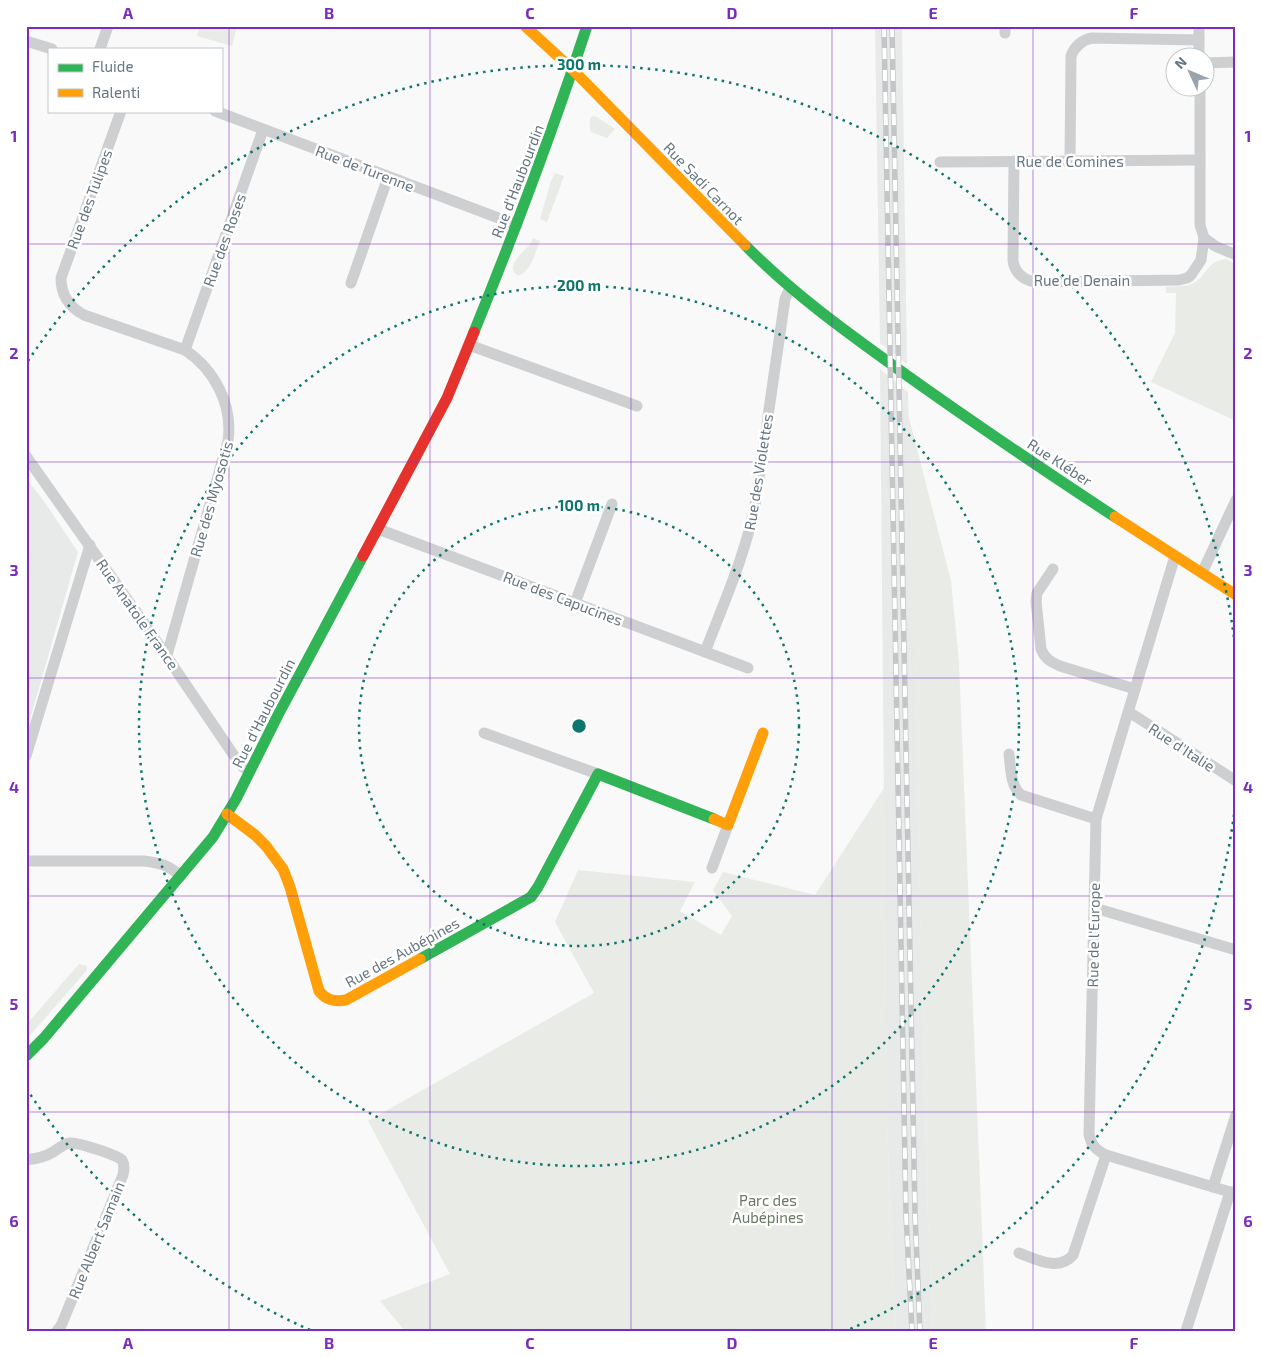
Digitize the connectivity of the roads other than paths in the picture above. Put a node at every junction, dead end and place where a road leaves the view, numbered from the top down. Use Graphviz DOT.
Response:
graph roads {
  1 [pos="108,26"];
  2 [pos="525,26"];
  3 [pos="587,26"];
  4 [pos="1199,26"];
  5 [pos="1199,40"];
  6 [pos="26,41"];
  7 [pos="49,48"];
  8 [pos="100,48"];
  9 [pos="1199,48"];
  10 [pos="1236,62"];
  11 [pos="1214,63"];
  12 [pos="573,70"];
  13 [pos="1200,98"];
  14 [pos="121,112"];
  15 [pos="218,112"];
  16 [pos="264,130"];
  17 [pos="1200,160"];
  18 [pos="1014,161"];
  19 [pos="1070,161"];
  20 [pos="940,162"];
  21 [pos="388,177"];
  22 [pos="516,225"];
  23 [pos="1204,238"];
  24 [pos="1236,255"];
  25 [pos="351,283"];
  26 [pos="61,287"];
  27 [pos="790,288"];
  28 [pos="469,345"];
  29 [pos="186,350"];
  30 [pos="872,350"];
  31 [pos="637,406"];
  32 [pos="26,456"];
  33 [pos="1236,500"];
  34 [pos="612,504"];
  35 [pos="378,529"];
  36 [pos="90,545"];
  37 [pos="1175,556"];
  38 [pos="1053,569"];
  39 [pos="1202,573"];
  40 [pos="1236,595"];
  41 [pos="575,603"];
  42 [pos="706,652"];
  43 [pos="167,655"];
  44 [pos="748,668"];
  45 [pos="1135,689"];
  46 [pos="1129,712"];
  47 [pos="484,733"];
  48 [pos="763,733"];
  49 [pos="1009,754"];
  50 [pos="26,756"];
  51 [pos="250,771"];
  52 [pos="598,774"];
  53 [pos="1236,781"];
  54 [pos="227,814"];
  55 [pos="1096,819"];
  56 [pos="728,825"];
  57 [pos="26,861"];
  58 [pos="712,868"];
  59 [pos="181,876"];
  60 [pos="1095,908"];
  61 [pos="1236,950"];
  62 [pos="26,1056"];
  63 [pos="1236,1115"];
  64 [pos="1106,1155"];
  65 [pos="26,1160"];
  66 [pos="1213,1187"];
  67 [pos="1233,1192"];
  68 [pos="1020,1253"];
  69 [pos="58,1331"];
  70 [pos="1186,1331"];
  1 -- 8 [label="street"];
  2 -- 12 [label="street, Rue Sadi Carnot"];
  3 -- 12 [label="street, Rue d'Haubourdin"];
  4 -- 5 [label="street"];
  5 -- 9 [label="street"];
  5 -- 19 [label="street"];
  6 -- 7 [label="street"];
  10 -- 11 [label="street"];
  12 -- 22 [label="street, Rue d'Haubourdin"];
  12 -- 27 [label="street, Rue Sadi Carnot"];
  13 -- 17 [label="street"];
  14 -- 26 [label="street, Rue des Tulipes"];
  15 -- 16 [label="street, Rue de Turenne"];
  16 -- 21 [label="street, Rue de Turenne"];
  16 -- 29 [label="street, Rue des Roses"];
  17 -- 19 [label="street, Rue de Comines"];
  17 -- 23 [label="street"];
  18 -- 19 [label="street, Rue de Comines"];
  18 -- 20 [label="street, Rue de Comines"];
  18 -- 23 [label="street, Rue de Denain"];
  21 -- 22 [label="street, Rue de Turenne"];
  21 -- 25 [label="street"];
  22 -- 28 [label="street, Rue d'Haubourdin"];
  23 -- 24 [label="street"];
  26 -- 29 [label="street, Rue des Myosotis"];
  27 -- 30 [label="street, Rue Sadi Carnot"];
  27 -- 42 [label="street, Rue des Violettes"];
  28 -- 31 [label="street"];
  28 -- 35 [label="street, Rue d'Haubourdin"];
  29 -- 43 [label="street, Rue des Myosotis"];
  30 -- 37 [label="street, Rue Kléber"];
  32 -- 36 [label="street, Rue Anatole France"];
  33 -- 39 [label="street"];
  34 -- 41 [label="street"];
  35 -- 41 [label="street, Rue des Capucines"];
  35 -- 51 [label="street, Rue d'Haubourdin"];
  36 -- 43 [label="street, Rue Anatole France"];
  36 -- 50 [label="street"];
  37 -- 39 [label="street, Rue Kléber"];
  37 -- 45 [label="street, Rue de l'Europe"];
  38 -- 45 [label="street"];
  39 -- 40 [label="street, Rue Kléber"];
  41 -- 42 [label="street, Rue des Capucines"];
  42 -- 44 [label="street, Rue des Capucines"];
  43 -- 51 [label="street, Rue Anatole France"];
  45 -- 46 [label="street, Rue de l'Europe"];
  46 -- 53 [label="street, Rue d'Italie"];
  46 -- 55 [label="street, Rue de l'Europe"];
  47 -- 52 [label="street"];
  48 -- 56 [label="street"];
  49 -- 55 [label="street"];
  51 -- 54 [label="street, Rue d'Haubourdin"];
  52 -- 54 [label="street, Rue des Aubépines"];
  52 -- 56 [label="street"];
  54 -- 59 [label="street, Rue d'Haubourdin"];
  55 -- 60 [label="street, Rue de l'Europe"];
  56 -- 58 [label="street"];
  57 -- 59 [label="street"];
  59 -- 62 [label="street, Rue d'Haubourdin"];
  60 -- 61 [label="street"];
  60 -- 64 [label="street, Rue de l'Europe"];
  63 -- 66 [label="street"];
  64 -- 66 [label="street"];
  64 -- 68 [label="street"];
  65 -- 69 [label="street, Rue Albert Samain"];
  66 -- 67 [label="street"];
  67 -- 70 [label="street"];
}
